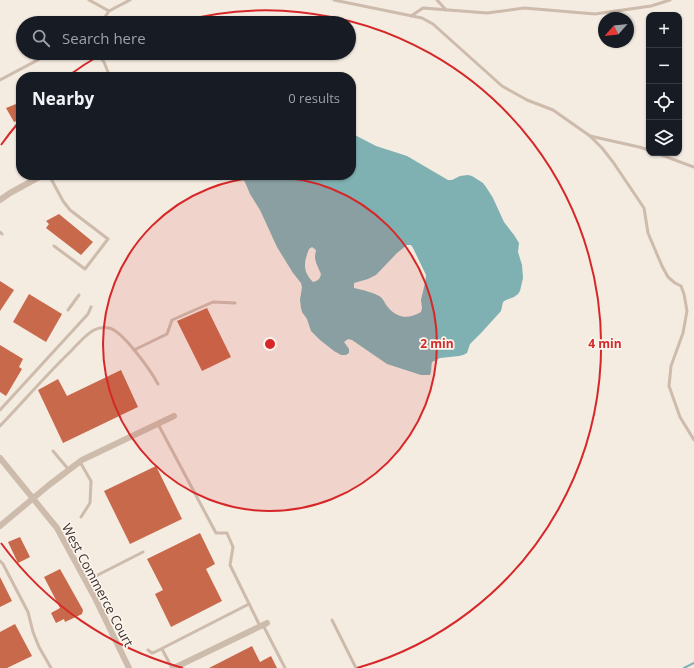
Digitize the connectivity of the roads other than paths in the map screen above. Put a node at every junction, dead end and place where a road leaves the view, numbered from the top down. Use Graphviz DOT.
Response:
graph roads {
  1 [pos="89,0"];
  2 [pos="130,0"];
  3 [pos="334,0"];
  4 [pos="437,0"];
  5 [pos="670,0"];
  6 [pos="446,10"];
  7 [pos="109,11"];
  8 [pos="106,16"];
  9 [pos="411,16"];
  10 [pos="38,60"];
  11 [pos="102,60"];
  12 [pos="108,72"];
  13 [pos="0,80"];
  14 [pos="590,136"];
  15 [pos="646,149"];
  16 [pos="664,156"];
  17 [pos="694,167"];
  18 [pos="34,180"];
  19 [pos="52,180"];
  20 [pos="0,200"];
  21 [pos="54,246"];
  22 [pos="79,295"];
  23 [pos="235,304"];
  24 [pos="91,307"];
  25 [pos="68,310"];
  26 [pos="134,350"];
  27 [pos="158,384"];
  28 [pos="0,410"];
  29 [pos="174,416"];
  30 [pos="158,424"];
  31 [pos="0,426"];
  32 [pos="694,440"];
  33 [pos="53,451"];
  34 [pos="0,458"];
  35 [pos="80,461"];
  36 [pos="68,470"];
  37 [pos="33,499"];
  38 [pos="81,517"];
  39 [pos="0,526"];
  40 [pos="144,552"];
  41 [pos="0,561"];
  42 [pos="86,581"];
  43 [pos="249,604"];
  44 [pos="332,620"];
  45 [pos="264,625"];
  46 [pos="162,649"];
  47 [pos="148,650"];
  48 [pos="128,667"];
  49 [pos="50,668"];
  50 [pos="173,668"];
  51 [pos="285,668"];
  52 [pos="356,668"];
  1 -- 7 [label="lane"];
  2 -- 7 [label="lane"];
  3 -- 9 [label="lane"];
  4 -- 6 [label="lane"];
  5 -- 6 [label="lane"];
  6 -- 9 [label="lane"];
  7 -- 8 [label="lane"];
  9 -- 14 [label="lane"];
  10 -- 13 [label="lane"];
  11 -- 12 [label="lane"];
  14 -- 15 [label="lane"];
  14 -- 32 [label="lane"];
  16 -- 17 [label="lane"];
  18 -- 20 [label="street"];
  19 -- 21 [label="lane"];
  22 -- 25 [label="lane"];
  23 -- 26 [label="lane"];
  24 -- 28 [label="lane"];
  26 -- 27 [label="lane"];
  26 -- 31 [label="lane"];
  29 -- 30 [label="street"];
  30 -- 35 [label="street"];
  30 -- 43 [label="lane"];
  33 -- 36 [label="lane"];
  34 -- 37 [label="street, West Commerce Court"];
  35 -- 36 [label="street"];
  35 -- 38 [label="lane"];
  36 -- 37 [label="street"];
  37 -- 39 [label="street"];
  37 -- 42 [label="street, West Commerce Court"];
  40 -- 42 [label="lane"];
  41 -- 49 [label="lane"];
  42 -- 48 [label="street, West Commerce Court"];
  43 -- 45 [label="lane"];
  43 -- 46 [label="lane"];
  44 -- 52 [label="lane"];
  45 -- 50 [label="street"];
  45 -- 51 [label="lane"];
  46 -- 47 [label="lane"];
  46 -- 50 [label="lane"];
}
